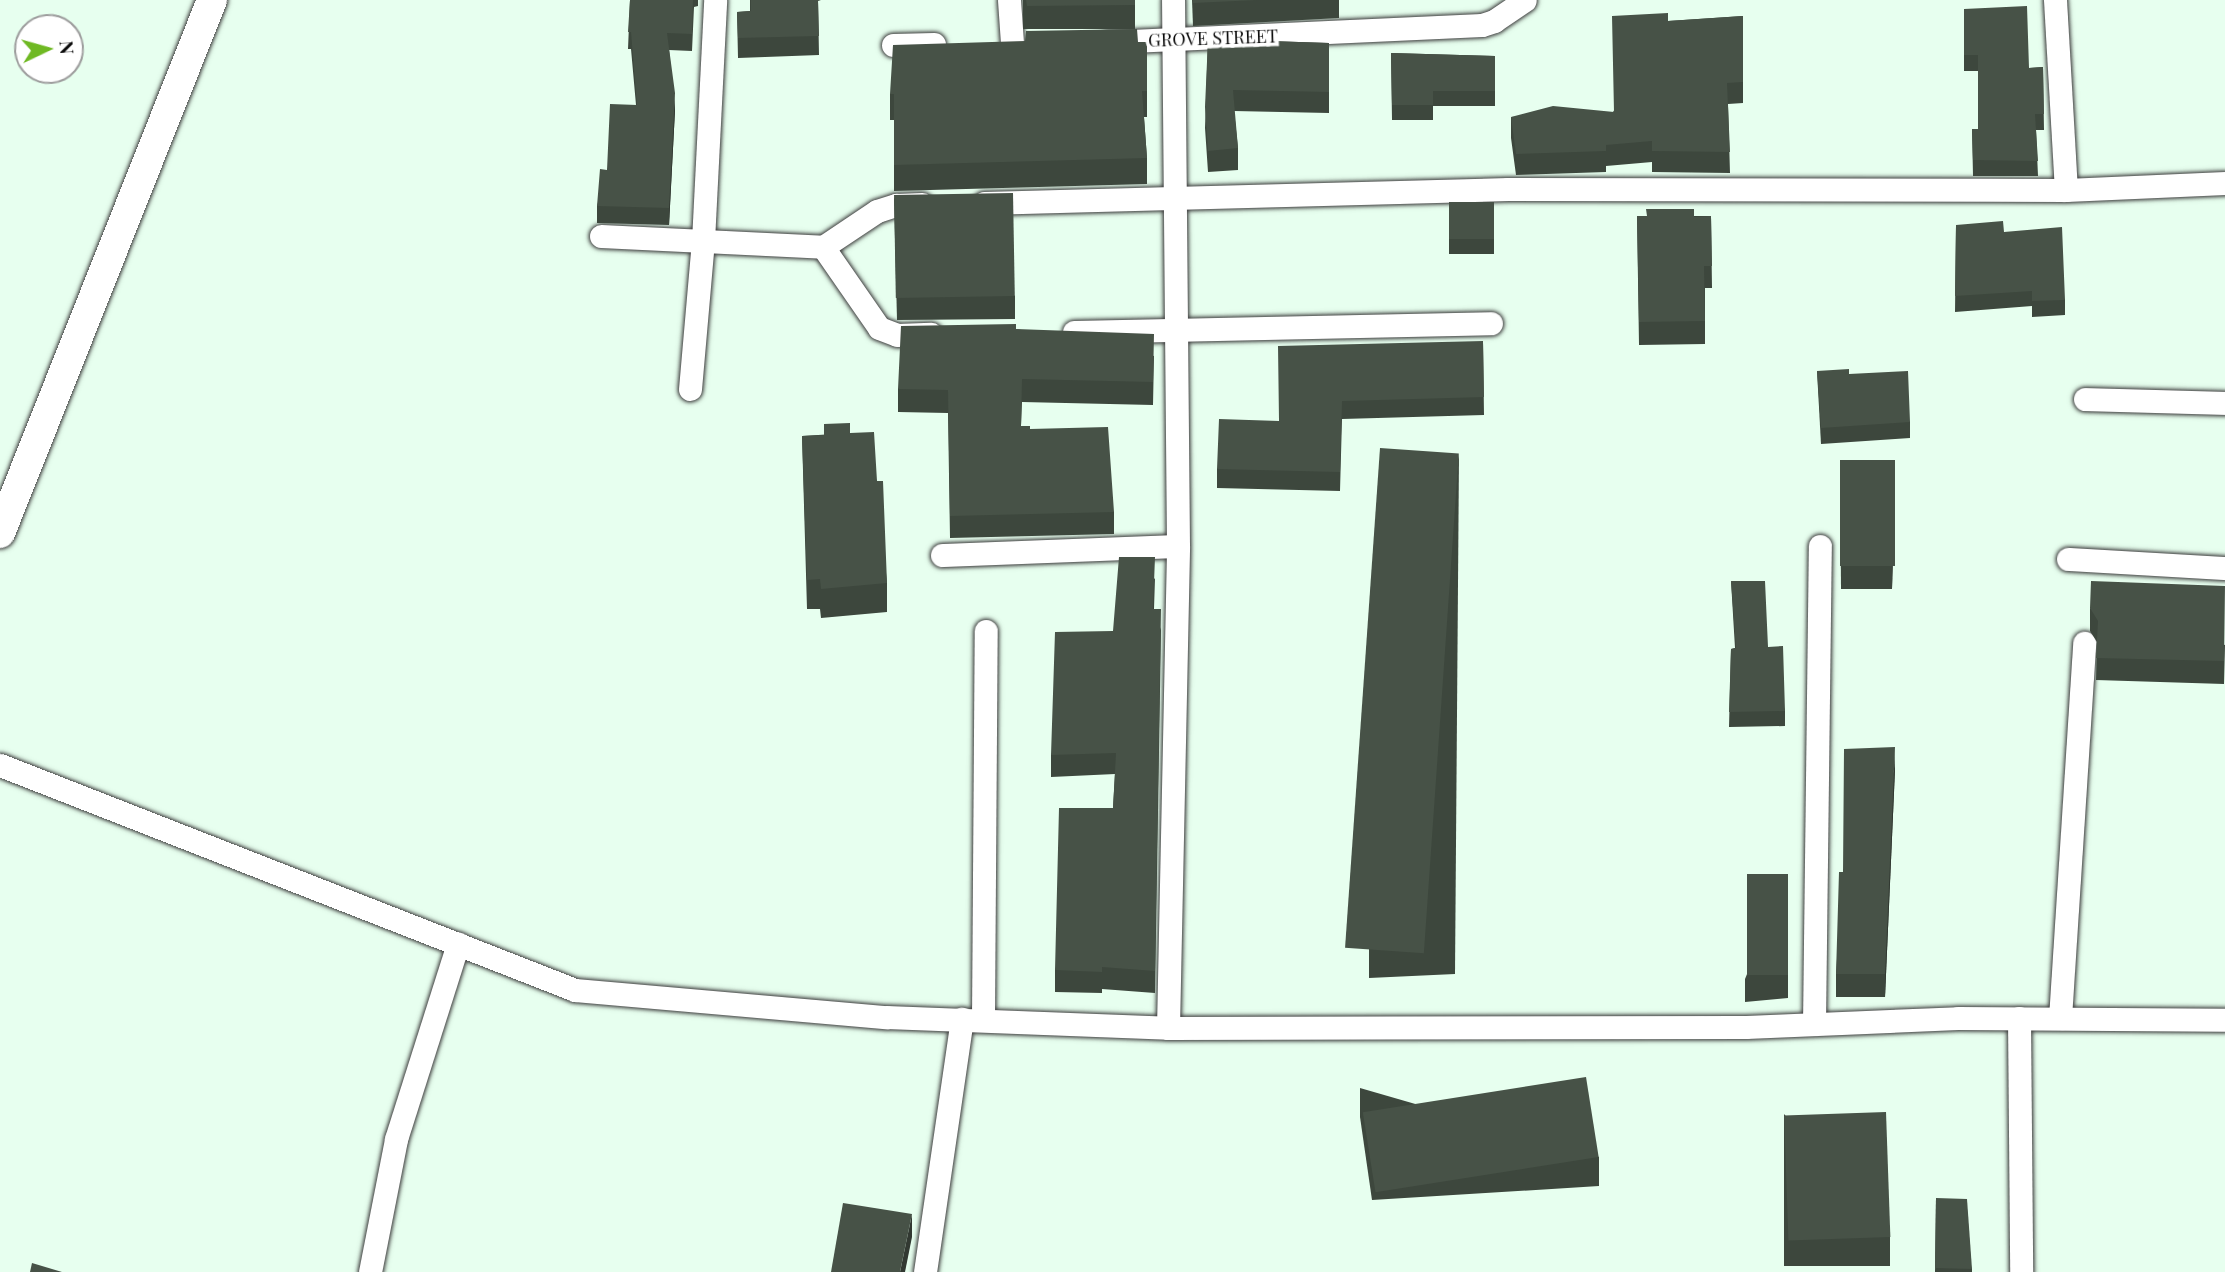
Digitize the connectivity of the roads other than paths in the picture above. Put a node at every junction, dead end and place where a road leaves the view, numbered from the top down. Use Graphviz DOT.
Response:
graph roads {
  1 [pos="715,0"];
  2 [pos="1009,0"];
  3 [pos="1173,0"];
  4 [pos="1525,0"];
  5 [pos="2055,0"];
  6 [pos="208,4"];
  7 [pos="1174,41"];
  8 [pos="1093,42"];
  9 [pos="985,43"];
  10 [pos="1012,43"];
  11 [pos="1039,43"];
  12 [pos="959,44"];
  13 [pos="894,45"];
  14 [pos="2225,183"];
  15 [pos="2066,190"];
  16 [pos="1175,198"];
  17 [pos="966,203"];
  18 [pos="938,204"];
  19 [pos="601,236"];
  20 [pos="703,241"];
  21 [pos="823,247"];
  22 [pos="1491,323"];
  23 [pos="1175,331"];
  24 [pos="1050,332"];
  25 [pos="953,334"];
  26 [pos="690,389"];
  27 [pos="2085,399"];
  28 [pos="2225,403"];
  29 [pos="0,533"];
  30 [pos="1178,545"];
  31 [pos="1820,546"];
  32 [pos="942,555"];
  33 [pos="2068,559"];
  34 [pos="2225,568"];
  35 [pos="986,631"];
  36 [pos="2084,643"];
  37 [pos="0,765"];
  38 [pos="458,944"];
  39 [pos="2018,1018"];
  40 [pos="2060,1018"];
  41 [pos="973,1019"];
  42 [pos="2225,1020"];
  43 [pos="1814,1024"];
  44 [pos="1168,1028"];
  45 [pos="369,1272"];
  46 [pos="925,1272"];
  47 [pos="2021,1272"];
  1 -- 20 [label="street"];
  2 -- 10 [label="street"];
  3 -- 7 [label="street"];
  4 -- 7 [label="street, GROVE STREET"];
  5 -- 15 [label="street"];
  6 -- 29 [label="street"];
  7 -- 8 [label="street, GROVE STREET"];
  7 -- 16 [label="street"];
  9 -- 10 [label="street"];
  10 -- 11 [label="street"];
  12 -- 13 [label="street"];
  14 -- 15 [label="street"];
  15 -- 16 [label="street"];
  16 -- 17 [label="street"];
  16 -- 23 [label="street"];
  18 -- 21 [label="street"];
  19 -- 20 [label="street"];
  20 -- 21 [label="street"];
  20 -- 26 [label="street"];
  21 -- 25 [label="street"];
  22 -- 23 [label="street"];
  23 -- 24 [label="street"];
  23 -- 30 [label="street"];
  27 -- 28 [label="street"];
  30 -- 32 [label="street"];
  30 -- 44 [label="street"];
  31 -- 43 [label="street"];
  33 -- 34 [label="street"];
  35 -- 41 [label="street"];
  36 -- 40 [label="street"];
  37 -- 38 [label="street"];
  38 -- 41 [label="street"];
  38 -- 45 [label="street"];
  39 -- 40 [label="street"];
  39 -- 43 [label="street"];
  39 -- 47 [label="street"];
  40 -- 42 [label="street"];
  41 -- 44 [label="street"];
  41 -- 46 [label="street"];
  43 -- 44 [label="street"];
}
